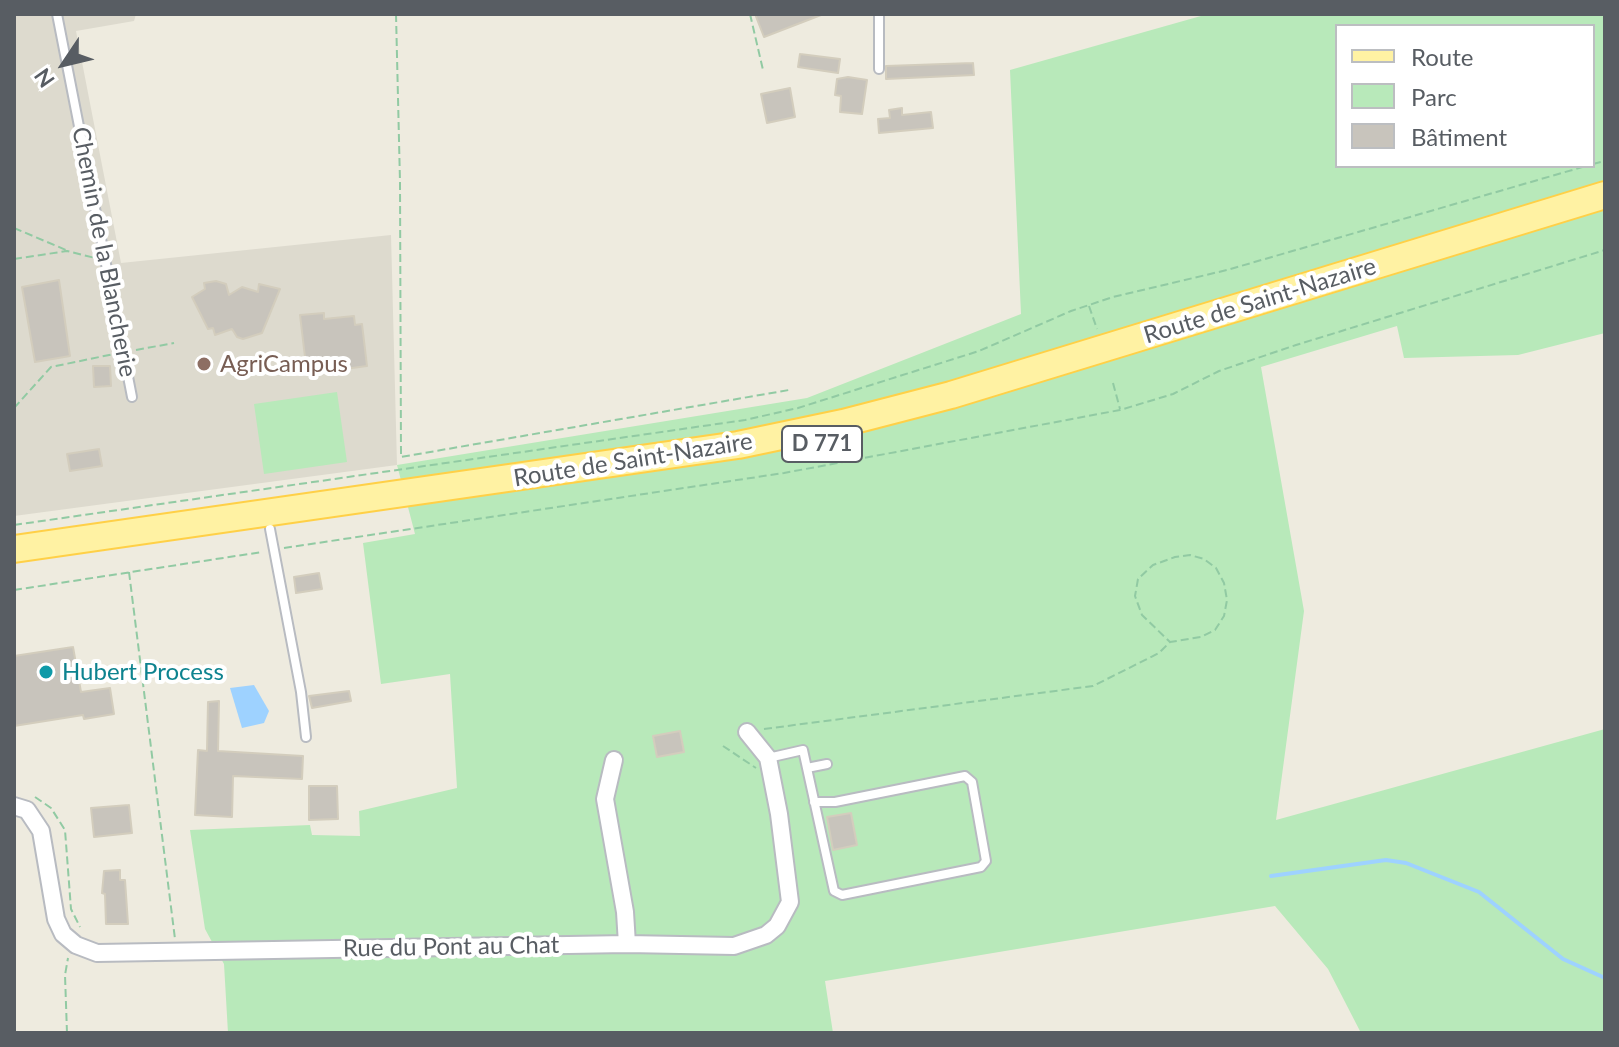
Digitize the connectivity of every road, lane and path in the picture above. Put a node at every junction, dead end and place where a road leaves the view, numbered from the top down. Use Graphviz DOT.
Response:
graph roads {
  1 [pos="57,14"];
  2 [pos="396,14"];
  3 [pos="750,14"];
  4 [pos="879,14"];
  5 [pos="879,69"];
  6 [pos="763,70"];
  7 [pos="1579,168"];
  8 [pos="1605,195"];
  9 [pos="1605,213"];
  10 [pos="14,228"];
  11 [pos="67,251"];
  12 [pos="14,259"];
  13 [pos="107,266"];
  14 [pos="1089,306"];
  15 [pos="1098,330"];
  16 [pos="174,343"];
  17 [pos="123,353"];
  18 [pos="1113,383"];
  19 [pos="789,390"];
  20 [pos="132,397"];
  21 [pos="14,408"];
  22 [pos="1120,410"];
  23 [pos="14,525"];
  24 [pos="270,529"];
  25 [pos="14,549"];
  26 [pos="14,566"];
  27 [pos="129,571"];
  28 [pos="1170,642"];
  29 [pos="747,732"];
  30 [pos="306,737"];
  31 [pos="723,746"];
  32 [pos="614,760"];
  33 [pos="764,764"];
  34 [pos="827,764"];
  35 [pos="807,768"];
  36 [pos="20,801"];
  37 [pos="814,802"];
  38 [pos="76,935"];
  39 [pos="164,939"];
  40 [pos="627,944"];
  41 [pos="67,1033"];
  1 -- 13 [label="lane, Chemin de la Blancherie"];
  2 -- 19 [label="path"];
  3 -- 6 [label="path"];
  4 -- 5 [label="lane"];
  7 -- 14 [label="path"];
  8 -- 25 [label="main road, Route de Saint-Nazaire"];
  9 -- 24 [label="main road, Route de Saint-Nazaire / D 771"];
  10 -- 11 [label="path"];
  11 -- 12 [label="path"];
  11 -- 13 [label="path"];
  13 -- 17 [label="lane, Chemin de la Blancherie"];
  14 -- 15 [label="path"];
  14 -- 23 [label="path"];
  16 -- 17 [label="path"];
  17 -- 20 [label="lane, Chemin de la Blancherie"];
  17 -- 21 [label="path"];
  18 -- 22 [label="path"];
  24 -- 26 [label="main road, Route de Saint-Nazaire / D 771"];
  24 -- 30 [label="lane"];
  27 -- 39 [label="path"];
  28 -- 28 [label="path"];
  28 -- 29 [label="path"];
  29 -- 33 [label="street, Rue du Pont au Chat"];
  31 -- 33 [label="path"];
  32 -- 40 [label="street"];
  33 -- 35 [label="lane"];
  33 -- 40 [label="street, Rue du Pont au Chat"];
  34 -- 35 [label="lane"];
  35 -- 37 [label="lane"];
  36 -- 38 [label="street"];
  36 -- 38 [label="path"];
  37 -- 37 [label="lane"];
  38 -- 40 [label="street, Rue du Pont au Chat"];
  38 -- 41 [label="path"];
}
